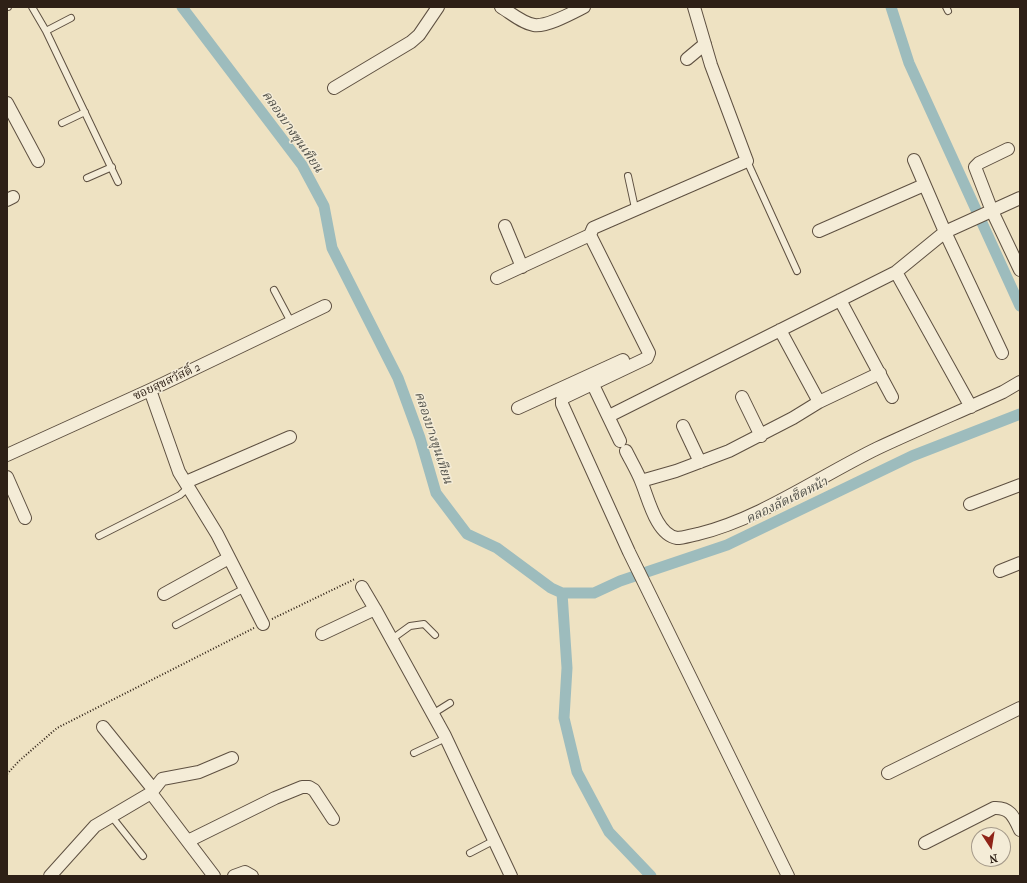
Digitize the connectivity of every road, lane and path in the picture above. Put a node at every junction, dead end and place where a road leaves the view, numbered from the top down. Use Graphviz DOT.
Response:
graph roads {
  1 [pos="32,7"];
  2 [pos="438,7"];
  3 [pos="501,7"];
  4 [pos="584,7"];
  5 [pos="694,7"];
  6 [pos="71,18"];
  7 [pos="46,31"];
  8 [pos="705,44"];
  9 [pos="687,59"];
  10 [pos="334,88"];
  11 [pos="7,103"];
  12 [pos="86,112"];
  13 [pos="62,123"];
  14 [pos="1008,149"];
  15 [pos="914,160"];
  16 [pos="38,161"];
  17 [pos="747,161"];
  18 [pos="112,167"];
  19 [pos="628,176"];
  20 [pos="87,178"];
  21 [pos="118,182"];
  22 [pos="924,185"];
  23 [pos="1020,198"];
  24 [pos="634,208"];
  25 [pos="989,212"];
  26 [pos="505,226"];
  27 [pos="819,231"];
  28 [pos="945,232"];
  29 [pos="590,236"];
  30 [pos="522,266"];
  31 [pos="1020,270"];
  32 [pos="797,271"];
  33 [pos="896,272"];
  34 [pos="497,278"];
  35 [pos="274,290"];
  36 [pos="840,300"];
  37 [pos="325,306"];
  38 [pos="291,322"];
  39 [pos="780,330"];
  40 [pos="647,349"];
  41 [pos="1002,353"];
  42 [pos="880,373"];
  43 [pos="1020,382"];
  44 [pos="595,389"];
  45 [pos="150,390"];
  46 [pos="742,396"];
  47 [pos="892,397"];
  48 [pos="819,402"];
  49 [pos="971,406"];
  50 [pos="518,408"];
  51 [pos="608,416"];
  52 [pos="683,426"];
  53 [pos="761,436"];
  54 [pos="290,437"];
  55 [pos="7,455"];
  56 [pos="700,462"];
  57 [pos="7,477"];
  58 [pos="641,481"];
  59 [pos="188,484"];
  60 [pos="1020,486"];
  61 [pos="970,504"];
  62 [pos="25,518"];
  63 [pos="99,536"];
  64 [pos="229,558"];
  65 [pos="1020,563"];
  66 [pos="1000,571"];
  67 [pos="362,587"];
  68 [pos="245,588"];
  69 [pos="164,594"];
  70 [pos="375,609"];
  71 [pos="263,624"];
  72 [pos="176,625"];
  73 [pos="322,634"];
  74 [pos="435,635"];
  75 [pos="392,639"];
  76 [pos="450,703"];
  77 [pos="1020,708"];
  78 [pos="434,713"];
  79 [pos="103,727"];
  80 [pos="446,738"];
  81 [pos="414,753"];
  82 [pos="232,758"];
  83 [pos="888,773"];
  84 [pos="7,774"];
  85 [pos="152,791"];
  86 [pos="112,816"];
  87 [pos="333,819"];
  88 [pos="1020,830"];
  89 [pos="493,841"];
  90 [pos="188,842"];
  91 [pos="925,843"];
  92 [pos="470,853"];
  93 [pos="143,856"];
  94 [pos="50,876"];
  95 [pos="214,876"];
  96 [pos="234,876"];
  97 [pos="252,876"];
  98 [pos="511,876"];
  99 [pos="788,876"];
  1 -- 7 [label="lane"];
  2 -- 10 [label="street"];
  3 -- 4 [label="street"];
  5 -- 8 [label="street"];
  6 -- 7 [label="lane"];
  7 -- 12 [label="lane"];
  8 -- 9 [label="street"];
  8 -- 17 [label="street"];
  11 -- 16 [label="street"];
  12 -- 13 [label="lane"];
  12 -- 18 [label="lane"];
  14 -- 25 [label="street"];
  15 -- 22 [label="street"];
  17 -- 24 [label="street"];
  17 -- 32 [label="lane"];
  18 -- 20 [label="lane"];
  18 -- 21 [label="lane"];
  19 -- 24 [label="lane"];
  22 -- 27 [label="street"];
  22 -- 28 [label="street"];
  23 -- 25 [label="street"];
  24 -- 29 [label="street"];
  25 -- 28 [label="street"];
  25 -- 31 [label="street"];
  26 -- 30 [label="street"];
  28 -- 33 [label="street"];
  28 -- 41 [label="street"];
  29 -- 30 [label="street"];
  29 -- 40 [label="street"];
  30 -- 34 [label="street"];
  33 -- 36 [label="street"];
  33 -- 49 [label="street"];
  35 -- 38 [label="lane"];
  36 -- 39 [label="street"];
  36 -- 42 [label="street"];
  37 -- 38 [label="street, ซอยสุขสวัสดิ์ 2"];
  38 -- 45 [label="street, ซอยสุขสวัสดิ์ 2"];
  39 -- 48 [label="street"];
  39 -- 51 [label="street"];
  40 -- 50 [label="street"];
  40 -- 99 [label="street"];
  42 -- 47 [label="street"];
  42 -- 48 [label="street"];
  43 -- 49 [label="street"];
  44 -- 51 [label="street"];
  45 -- 55 [label="street, ซอยสุขสวัสดิ์ 2"];
  45 -- 59 [label="street"];
  46 -- 53 [label="street"];
  48 -- 53 [label="street"];
  49 -- 58 [label="street"];
  51 -- 58 [label="street"];
  52 -- 56 [label="street"];
  53 -- 56 [label="street"];
  54 -- 59 [label="street"];
  56 -- 58 [label="street"];
  57 -- 62 [label="street"];
  59 -- 63 [label="lane"];
  59 -- 64 [label="street"];
  60 -- 61 [label="street"];
  64 -- 68 [label="street"];
  64 -- 69 [label="street"];
  65 -- 66 [label="street"];
  67 -- 70 [label="street"];
  67 -- 71 [label="path"];
  68 -- 71 [label="street"];
  68 -- 72 [label="lane"];
  70 -- 73 [label="street"];
  70 -- 75 [label="street"];
  71 -- 84 [label="path"];
  74 -- 75 [label="lane"];
  75 -- 78 [label="street"];
  76 -- 78 [label="lane"];
  77 -- 83 [label="street"];
  78 -- 80 [label="street"];
  79 -- 85 [label="street"];
  80 -- 81 [label="lane"];
  80 -- 89 [label="street"];
  82 -- 85 [label="street"];
  85 -- 86 [label="street"];
  85 -- 90 [label="street"];
  86 -- 93 [label="lane"];
  86 -- 94 [label="street"];
  87 -- 90 [label="street"];
  88 -- 91 [label="street"];
  89 -- 92 [label="lane"];
  89 -- 98 [label="street"];
  90 -- 95 [label="street"];
  96 -- 97 [label="street"];
}
